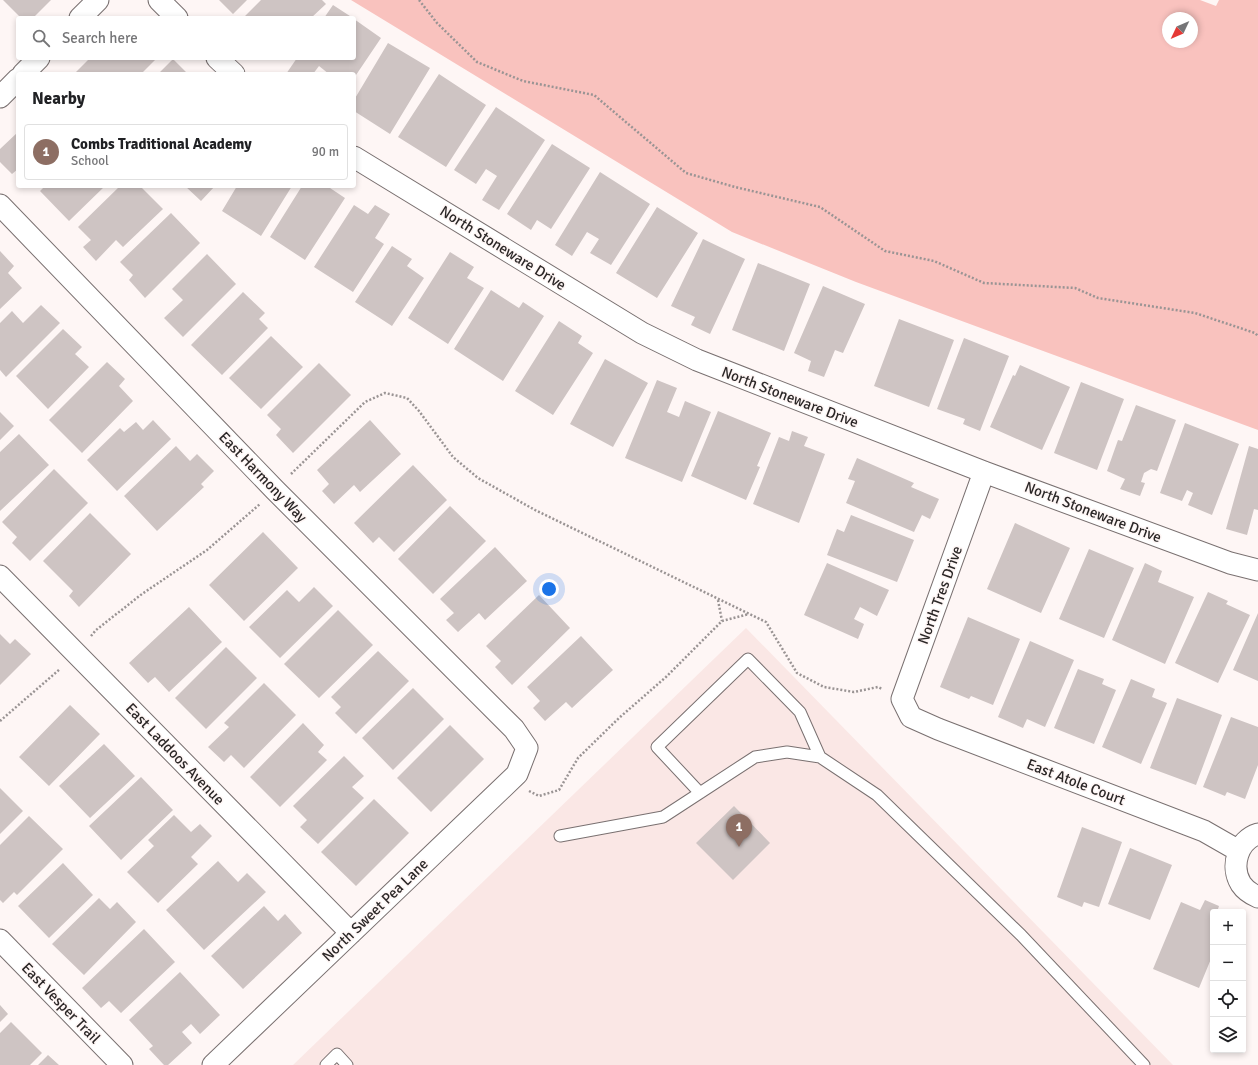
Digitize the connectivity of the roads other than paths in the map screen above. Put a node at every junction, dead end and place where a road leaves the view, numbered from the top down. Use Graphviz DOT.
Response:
graph roads {
  1 [pos="98,0"];
  2 [pos="159,0"];
  3 [pos="82,16"];
  4 [pos="175,16"];
  5 [pos="37,60"];
  6 [pos="219,60"];
  7 [pos="25,72"];
  8 [pos="232,72"];
  9 [pos="16,81"];
  10 [pos="0,97"];
  11 [pos="356,158"];
  12 [pos="0,205"];
  13 [pos="984,472"];
  14 [pos="1258,570"];
  15 [pos="0,576"];
  16 [pos="906,708"];
  17 [pos="527,748"];
  18 [pos="820,757"];
  19 [pos="700,793"];
  20 [pos="1258,834"];
  21 [pos="560,836"];
  22 [pos="1239,851"];
  23 [pos="1258,897"];
  24 [pos="351,933"];
  25 [pos="0,940"];
  26 [pos="122,1065"];
  27 [pos="213,1065"];
  28 [pos="326,1065"];
  29 [pos="347,1065"];
  30 [pos="1144,1065"];
  1 -- 3 [label="street"];
  2 -- 4 [label="street"];
  5 -- 7 [label="street"];
  6 -- 8 [label="street"];
  9 -- 10 [label="street"];
  11 -- 13 [label="street, North Stoneware Drive"];
  12 -- 17 [label="street, East Harmony Way"];
  13 -- 14 [label="street, North Stoneware Drive"];
  13 -- 16 [label="street, North Tres Drive"];
  15 -- 24 [label="street, East Laddoos Avenue"];
  16 -- 22 [label="street, East Atole Court"];
  17 -- 24 [label="street, North Sweet Pea Lane"];
  18 -- 19 [label="lane"];
  18 -- 19 [label="lane"];
  18 -- 30 [label="lane"];
  19 -- 21 [label="lane"];
  20 -- 22 [label="street"];
  22 -- 23 [label="street"];
  24 -- 27 [label="street, North Sweet Pea Lane"];
  25 -- 26 [label="street, East Vesper Trail"];
  28 -- 29 [label="lane"];
}
